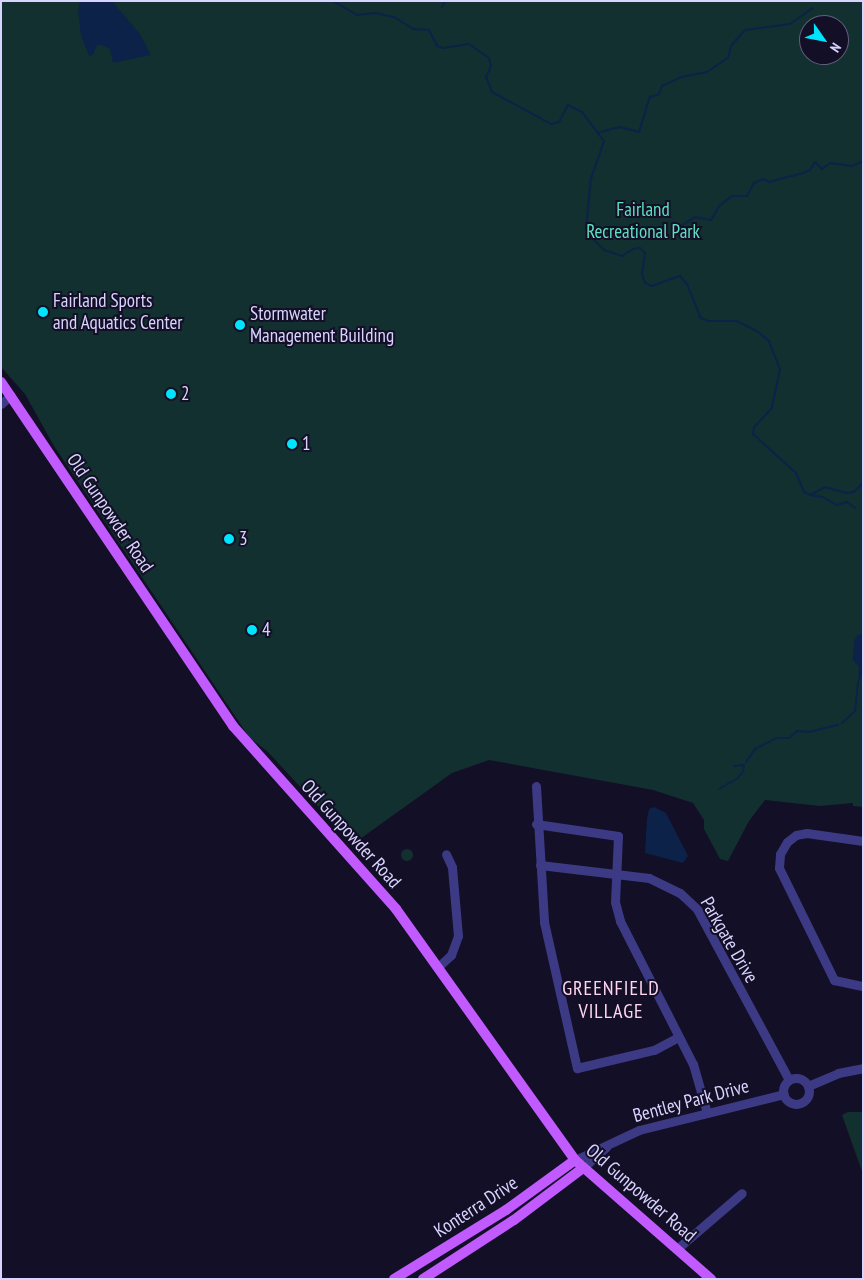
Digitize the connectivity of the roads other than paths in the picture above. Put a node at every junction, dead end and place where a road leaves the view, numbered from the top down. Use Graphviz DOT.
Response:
graph roads {
  1 [pos="1,382"];
  2 [pos="11,396"];
  3 [pos="1,404"];
  4 [pos="536,786"];
  5 [pos="536,824"];
  6 [pos="863,841"];
  7 [pos="446,854"];
  8 [pos="540,865"];
  9 [pos="615,873"];
  10 [pos="438,967"];
  11 [pos="863,986"];
  12 [pos="678,1037"];
  13 [pos="863,1068"];
  14 [pos="789,1080"];
  15 [pos="808,1086"];
  16 [pos="784,1094"];
  17 [pos="707,1113"];
  18 [pos="579,1164"];
  19 [pos="742,1194"];
  20 [pos="678,1248"];
  21 [pos="394,1279"];
  22 [pos="423,1279"];
  23 [pos="711,1279"];
  1 -- 2 [label="main road, Old Gunpowder Road"];
  2 -- 3 [label="street"];
  2 -- 10 [label="main road, Old Gunpowder Road"];
  4 -- 5 [label="street"];
  5 -- 8 [label="street"];
  5 -- 9 [label="street"];
  6 -- 11 [label="street"];
  7 -- 10 [label="street"];
  8 -- 9 [label="street, Parkgate Drive"];
  8 -- 12 [label="street"];
  9 -- 12 [label="street"];
  9 -- 14 [label="street, Parkgate Drive"];
  10 -- 18 [label="main road, Old Gunpowder Road"];
  12 -- 17 [label="street"];
  13 -- 15 [label="street"];
  14 -- 15 [label="street"];
  14 -- 16 [label="street"];
  15 -- 16 [label="street"];
  16 -- 17 [label="street, Bentley Park Drive"];
  17 -- 18 [label="street, Bentley Park Drive"];
  18 -- 20 [label="main road, Old Gunpowder Road"];
  18 -- 21 [label="main road, Konterra Drive"];
  18 -- 22 [label="main road, Konterra Drive"];
  19 -- 20 [label="street"];
  20 -- 23 [label="main road, Old Gunpowder Road"];
}
